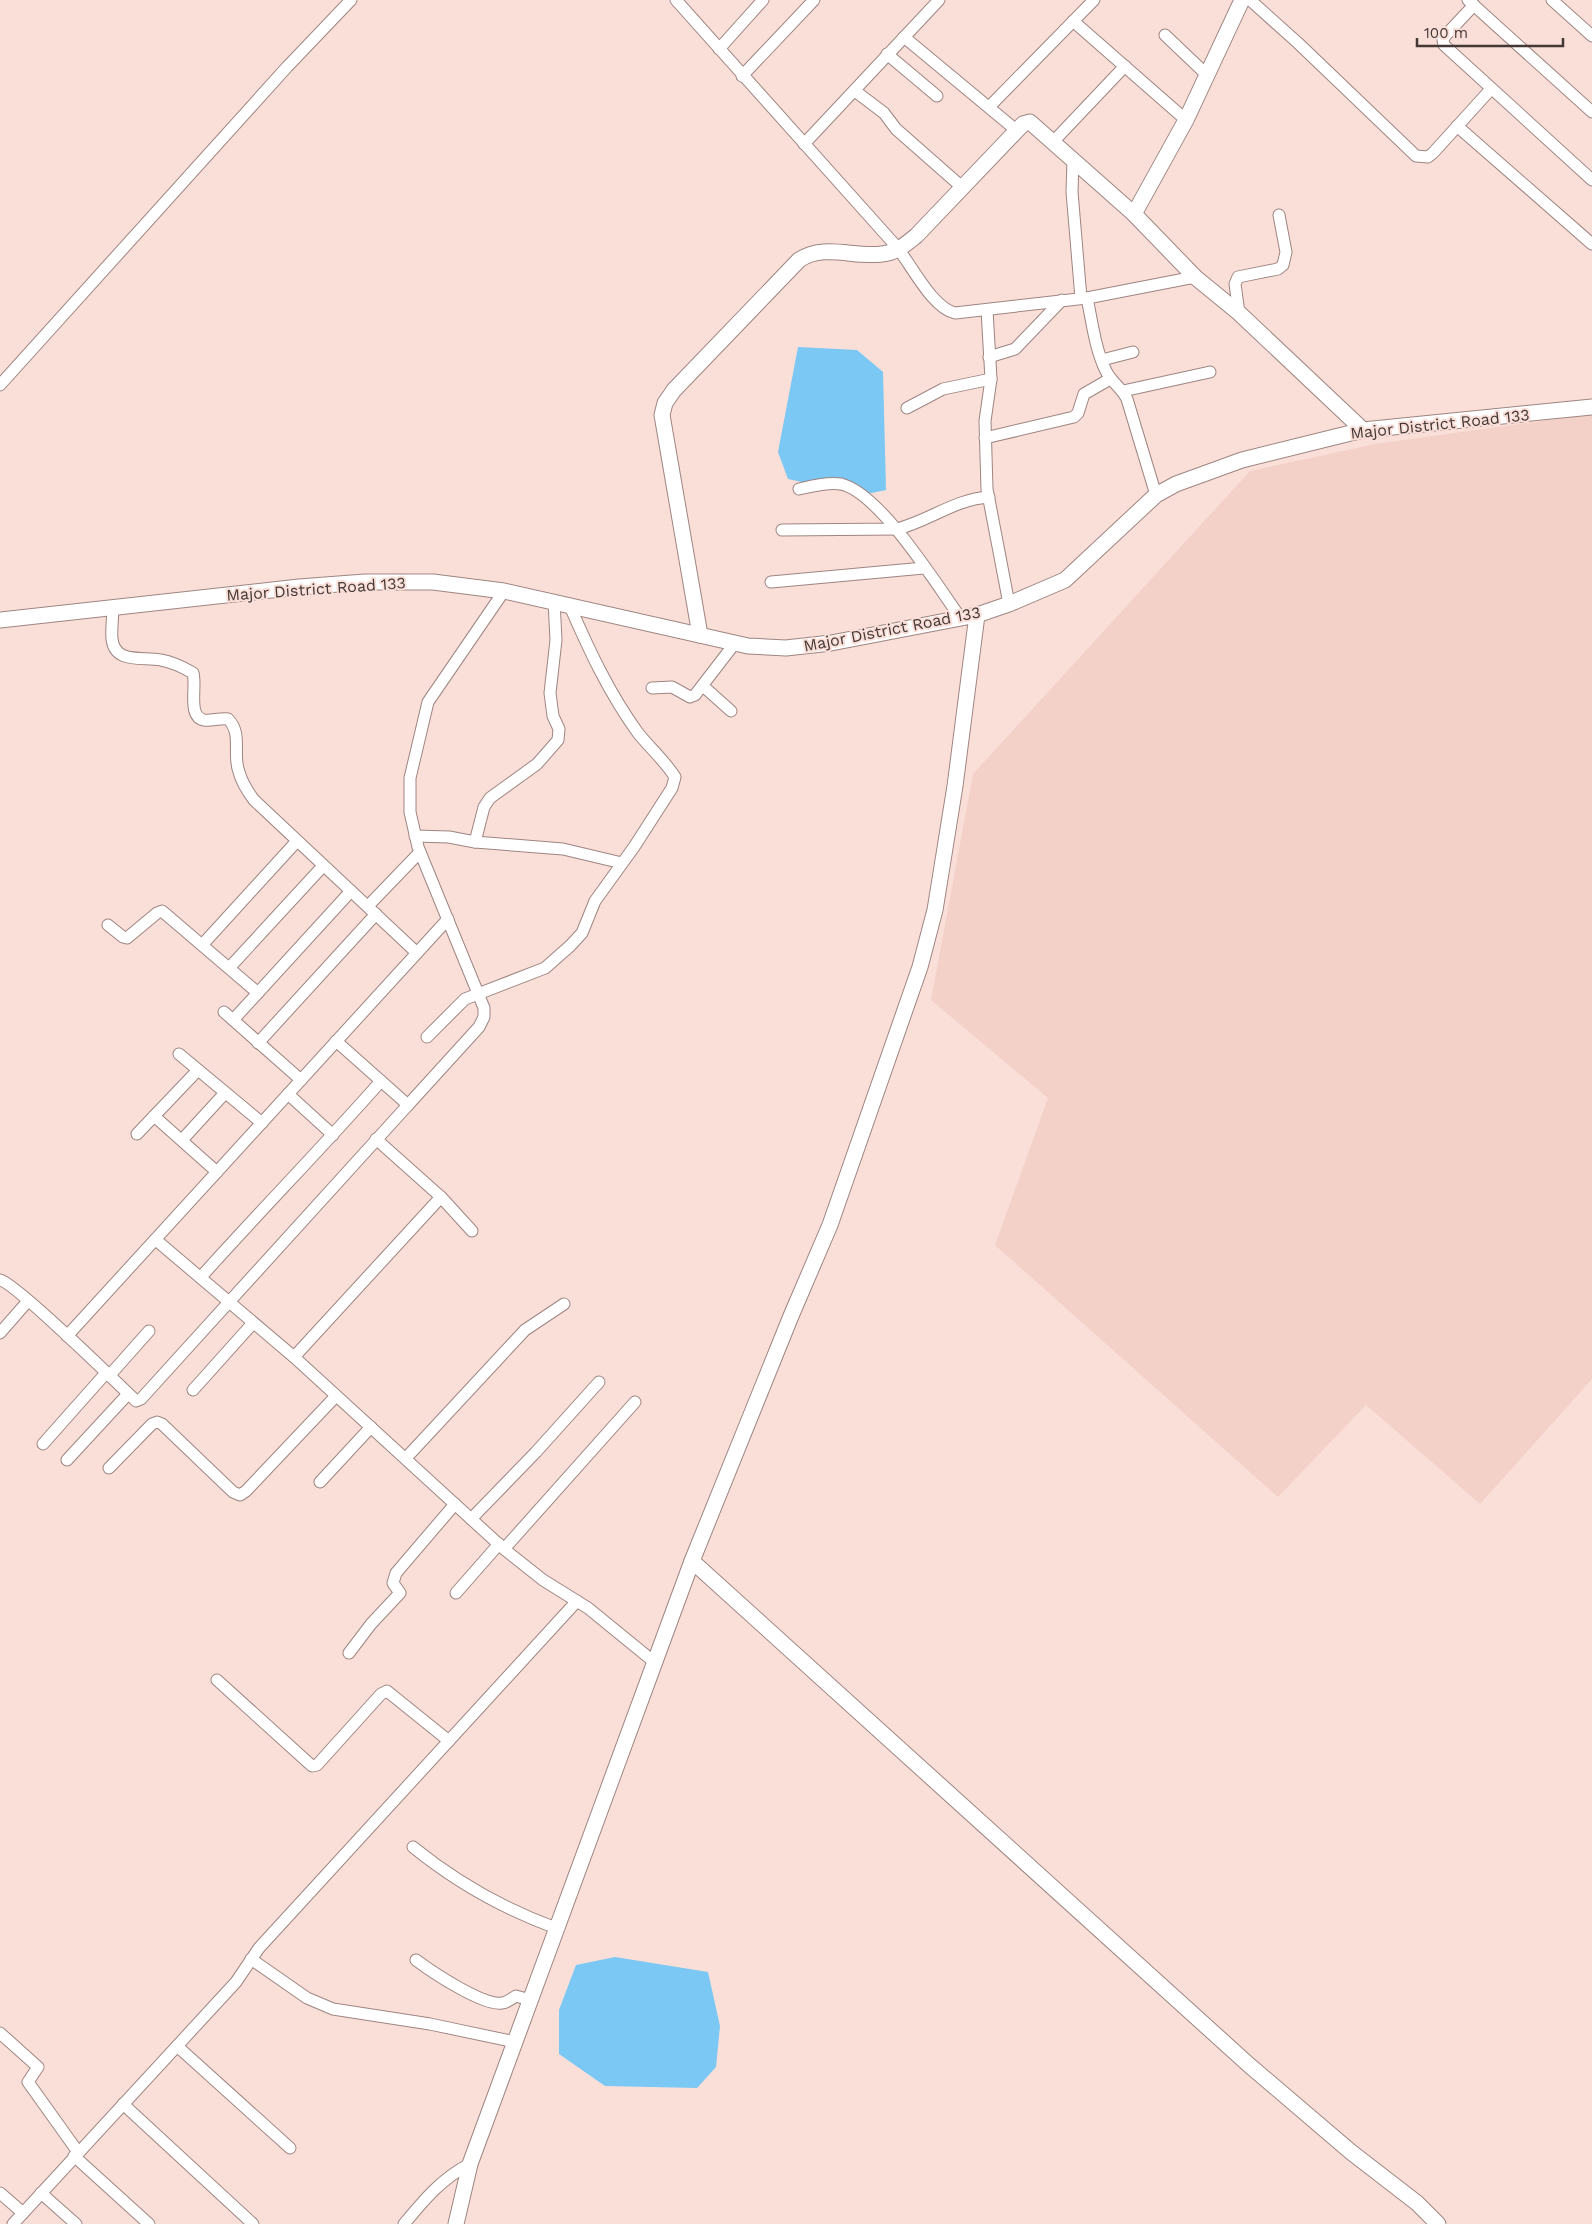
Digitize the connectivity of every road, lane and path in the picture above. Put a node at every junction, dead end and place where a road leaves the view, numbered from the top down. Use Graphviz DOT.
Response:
graph roads {
  1 [pos="351,0"];
  2 [pos="763,0"];
  3 [pos="814,0"];
  4 [pos="939,0"];
  5 [pos="1094,0"];
  6 [pos="1242,0"];
  7 [pos="1250,0"];
  8 [pos="1552,0"];
  9 [pos="682,2"];
  10 [pos="1471,3"];
  11 [pos="1073,21"];
  12 [pos="1165,36"];
  13 [pos="1592,36"];
  14 [pos="904,38"];
  15 [pos="719,49"];
  16 [pos="887,54"];
  17 [pos="1124,66"];
  18 [pos="742,76"];
  19 [pos="1207,76"];
  20 [pos="1491,89"];
  21 [pos="855,92"];
  22 [pos="937,96"];
  23 [pos="989,107"];
  24 [pos="1592,112"];
  25 [pos="1186,120"];
  26 [pos="1457,126"];
  27 [pos="1016,130"];
  28 [pos="1052,143"];
  29 [pos="804,144"];
  30 [pos="1072,160"];
  31 [pos="1592,180"];
  32 [pos="963,188"];
  33 [pos="1134,214"];
  34 [pos="1280,215"];
  35 [pos="1592,244"];
  36 [pos="898,249"];
  37 [pos="1195,278"];
  38 [pos="1084,298"];
  39 [pos="1062,300"];
  40 [pos="987,310"];
  41 [pos="1239,313"];
  42 [pos="1133,352"];
  43 [pos="989,357"];
  44 [pos="1102,360"];
  45 [pos="1210,372"];
  46 [pos="991,379"];
  47 [pos="1110,379"];
  48 [pos="0,385"];
  49 [pos="1123,391"];
  50 [pos="1592,407"];
  51 [pos="907,408"];
  52 [pos="1363,430"];
  53 [pos="985,438"];
  54 [pos="799,489"];
  55 [pos="1156,495"];
  56 [pos="989,498"];
  57 [pos="897,529"];
  58 [pos="782,530"];
  59 [pos="924,568"];
  60 [pos="771,582"];
  61 [pos="504,591"];
  62 [pos="562,603"];
  63 [pos="1009,604"];
  64 [pos="113,607"];
  65 [pos="977,615"];
  66 [pos="960,617"];
  67 [pos="0,620"];
  68 [pos="700,635"];
  69 [pos="735,643"];
  70 [pos="703,686"];
  71 [pos="652,688"];
  72 [pos="732,711"];
  73 [pos="415,836"];
  74 [pos="297,841"];
  75 [pos="475,842"];
  76 [pos="420,852"];
  77 [pos="622,863"];
  78 [pos="323,866"];
  79 [pos="351,891"];
  80 [pos="372,910"];
  81 [pos="448,919"];
  82 [pos="108,925"];
  83 [pos="203,944"];
  84 [pos="417,953"];
  85 [pos="230,967"];
  86 [pos="258,993"];
  87 [pos="478,993"];
  88 [pos="224,1012"];
  89 [pos="233,1020"];
  90 [pos="427,1037"];
  91 [pos="336,1042"];
  92 [pos="258,1043"];
  93 [pos="179,1054"];
  94 [pos="198,1070"];
  95 [pos="300,1080"];
  96 [pos="381,1081"];
  97 [pos="225,1092"];
  98 [pos="288,1094"];
  99 [pos="408,1105"];
  100 [pos="154,1116"];
  101 [pos="262,1123"];
  102 [pos="137,1134"];
  103 [pos="333,1135"];
  104 [pos="376,1139"];
  105 [pos="182,1140"];
  106 [pos="217,1172"];
  107 [pos="441,1197"];
  108 [pos="472,1231"];
  109 [pos="156,1240"];
  110 [pos="201,1277"];
  111 [pos="0,1280"];
  112 [pos="28,1301"];
  113 [pos="229,1302"];
  114 [pos="564,1304"];
  115 [pos="253,1323"];
  116 [pos="149,1330"];
  117 [pos="0,1333"];
  118 [pos="67,1336"];
  119 [pos="294,1358"];
  120 [pos="107,1374"];
  121 [pos="599,1382"];
  122 [pos="193,1390"];
  123 [pos="128,1394"];
  124 [pos="336,1396"];
  125 [pos="635,1402"];
  126 [pos="371,1427"];
  127 [pos="43,1444"];
  128 [pos="406,1458"];
  129 [pos="67,1460"];
  130 [pos="108,1468"];
  131 [pos="320,1482"];
  132 [pos="455,1504"];
  133 [pos="471,1519"];
  134 [pos="502,1546"];
  135 [pos="692,1561"];
  136 [pos="456,1593"];
  137 [pos="577,1600"];
  138 [pos="349,1653"];
  139 [pos="654,1661"];
  140 [pos="217,1680"];
  141 [pos="449,1741"];
  142 [pos="413,1847"];
  143 [pos="556,1928"];
  144 [pos="251,1959"];
  145 [pos="416,1960"];
  146 [pos="530,2000"];
  147 [pos="0,2033"];
  148 [pos="515,2042"];
  149 [pos="177,2046"];
  150 [pos="123,2104"];
  151 [pos="290,2148"];
  152 [pos="76,2154"];
  153 [pos="470,2164"];
  154 [pos="0,2192"];
  155 [pos="42,2193"];
  156 [pos="23,2213"];
  157 [pos="13,2224"];
  158 [pos="76,2224"];
  159 [pos="149,2224"];
  160 [pos="253,2224"];
  161 [pos="404,2224"];
  162 [pos="456,2224"];
  163 [pos="1438,2224"];
  1 -- 48 [label="street"];
  2 -- 15 [label="street"];
  3 -- 18 [label="street"];
  4 -- 14 [label="street"];
  5 -- 11 [label="street"];
  6 -- 19 [label="street"];
  7 -- 26 [label="street"];
  8 -- 13 [label="street"];
  9 -- 15 [label="street"];
  10 -- 20 [label="street"];
  10 -- 24 [label="street"];
  11 -- 17 [label="street"];
  11 -- 23 [label="street"];
  12 -- 19 [label="street"];
  14 -- 16 [label="street"];
  14 -- 23 [label="street"];
  15 -- 18 [label="street"];
  16 -- 21 [label="street"];
  16 -- 22 [label="street"];
  17 -- 25 [label="street"];
  17 -- 28 [label="street"];
  18 -- 29 [label="street"];
  19 -- 25 [label="street"];
  20 -- 26 [label="street"];
  20 -- 31 [label="street"];
  21 -- 29 [label="street"];
  21 -- 32 [label="street"];
  23 -- 27 [label="street"];
  25 -- 33 [label="street"];
  26 -- 35 [label="street"];
  27 -- 28 [label="street"];
  27 -- 32 [label="street"];
  28 -- 30 [label="street"];
  29 -- 36 [label="street"];
  30 -- 33 [label="street"];
  30 -- 38 [label="street"];
  32 -- 36 [label="street"];
  33 -- 37 [label="street"];
  34 -- 41 [label="street"];
  36 -- 40 [label="street"];
  36 -- 68 [label="street"];
  37 -- 38 [label="street"];
  37 -- 41 [label="street"];
  38 -- 39 [label="street"];
  38 -- 44 [label="street"];
  39 -- 40 [label="street"];
  39 -- 43 [label="street"];
  40 -- 43 [label="street"];
  41 -- 52 [label="street"];
  42 -- 44 [label="street"];
  43 -- 46 [label="street"];
  44 -- 47 [label="street"];
  45 -- 49 [label="street"];
  46 -- 51 [label="street"];
  46 -- 53 [label="street"];
  47 -- 49 [label="street"];
  47 -- 53 [label="street"];
  49 -- 55 [label="street"];
  50 -- 52 [label="street, Major District Road 133"];
  52 -- 55 [label="street, Major District Road 133"];
  53 -- 56 [label="street"];
  54 -- 57 [label="street"];
  55 -- 63 [label="street, Major District Road 133"];
  56 -- 57 [label="street"];
  56 -- 63 [label="street"];
  57 -- 58 [label="street"];
  57 -- 59 [label="street"];
  59 -- 60 [label="street"];
  59 -- 66 [label="street"];
  61 -- 62 [label="street, Major District Road 133"];
  61 -- 64 [label="street, Major District Road 133"];
  61 -- 73 [label="street"];
  62 -- 68 [label="street, Major District Road 133"];
  62 -- 75 [label="street"];
  62 -- 77 [label="street"];
  63 -- 65 [label="street, Major District Road 133"];
  64 -- 67 [label="street, Major District Road 133"];
  64 -- 74 [label="street"];
  65 -- 66 [label="street, Major District Road 133"];
  65 -- 135 [label="street"];
  66 -- 69 [label="street, Major District Road 133"];
  68 -- 69 [label="street, Major District Road 133"];
  69 -- 70 [label="street"];
  70 -- 71 [label="street"];
  70 -- 72 [label="street"];
  73 -- 75 [label="street"];
  73 -- 76 [label="street"];
  74 -- 78 [label="street"];
  74 -- 83 [label="street"];
  75 -- 77 [label="street"];
  76 -- 80 [label="street"];
  76 -- 81 [label="street"];
  77 -- 87 [label="street"];
  78 -- 79 [label="street"];
  78 -- 85 [label="street"];
  79 -- 80 [label="street"];
  79 -- 86 [label="street"];
  80 -- 84 [label="street"];
  80 -- 92 [label="street"];
  81 -- 84 [label="street"];
  81 -- 87 [label="street"];
  82 -- 83 [label="street"];
  83 -- 85 [label="street"];
  84 -- 91 [label="street"];
  85 -- 86 [label="street"];
  86 -- 89 [label="street"];
  87 -- 90 [label="street"];
  87 -- 99 [label="street"];
  88 -- 89 [label="street"];
  89 -- 92 [label="street"];
  91 -- 95 [label="street"];
  91 -- 96 [label="street"];
  92 -- 95 [label="street"];
  93 -- 94 [label="street"];
  94 -- 97 [label="street"];
  94 -- 100 [label="street"];
  95 -- 98 [label="street"];
  96 -- 99 [label="street"];
  96 -- 103 [label="street"];
  97 -- 101 [label="street"];
  97 -- 105 [label="street"];
  98 -- 101 [label="street"];
  98 -- 103 [label="street"];
  99 -- 104 [label="street"];
  100 -- 102 [label="street"];
  100 -- 105 [label="street"];
  101 -- 106 [label="street"];
  103 -- 110 [label="street"];
  104 -- 107 [label="street"];
  104 -- 113 [label="street"];
  105 -- 106 [label="street"];
  106 -- 109 [label="street"];
  107 -- 108 [label="street"];
  107 -- 119 [label="street"];
  109 -- 110 [label="street"];
  109 -- 118 [label="street"];
  110 -- 113 [label="street"];
  111 -- 112 [label="street"];
  112 -- 117 [label="street"];
  112 -- 118 [label="street"];
  113 -- 115 [label="street"];
  113 -- 123 [label="street"];
  114 -- 128 [label="street"];
  115 -- 119 [label="street"];
  115 -- 122 [label="street"];
  116 -- 120 [label="street"];
  118 -- 120 [label="street"];
  119 -- 124 [label="street"];
  120 -- 123 [label="street"];
  120 -- 127 [label="street"];
  121 -- 133 [label="street"];
  123 -- 129 [label="street"];
  124 -- 126 [label="street"];
  124 -- 130 [label="street"];
  125 -- 134 [label="street"];
  126 -- 128 [label="street"];
  126 -- 131 [label="street"];
  128 -- 132 [label="street"];
  132 -- 133 [label="street"];
  132 -- 138 [label="street"];
  133 -- 134 [label="street"];
  134 -- 136 [label="street"];
  134 -- 137 [label="street"];
  135 -- 139 [label="street"];
  135 -- 163 [label="street"];
  137 -- 139 [label="street"];
  137 -- 141 [label="street"];
  139 -- 143 [label="street"];
  140 -- 141 [label="street"];
  141 -- 144 [label="street"];
  142 -- 143 [label="street"];
  143 -- 146 [label="street"];
  144 -- 148 [label="street"];
  144 -- 149 [label="street"];
  145 -- 146 [label="street"];
  146 -- 148 [label="street"];
  147 -- 152 [label="street"];
  148 -- 153 [label="street"];
  149 -- 150 [label="street"];
  149 -- 151 [label="street"];
  150 -- 152 [label="street"];
  150 -- 160 [label="street"];
  152 -- 155 [label="street"];
  152 -- 159 [label="street"];
  153 -- 161 [label="street"];
  153 -- 162 [label="street"];
  154 -- 156 [label="street"];
  155 -- 156 [label="street"];
  155 -- 158 [label="street"];
  156 -- 157 [label="street"];
}
